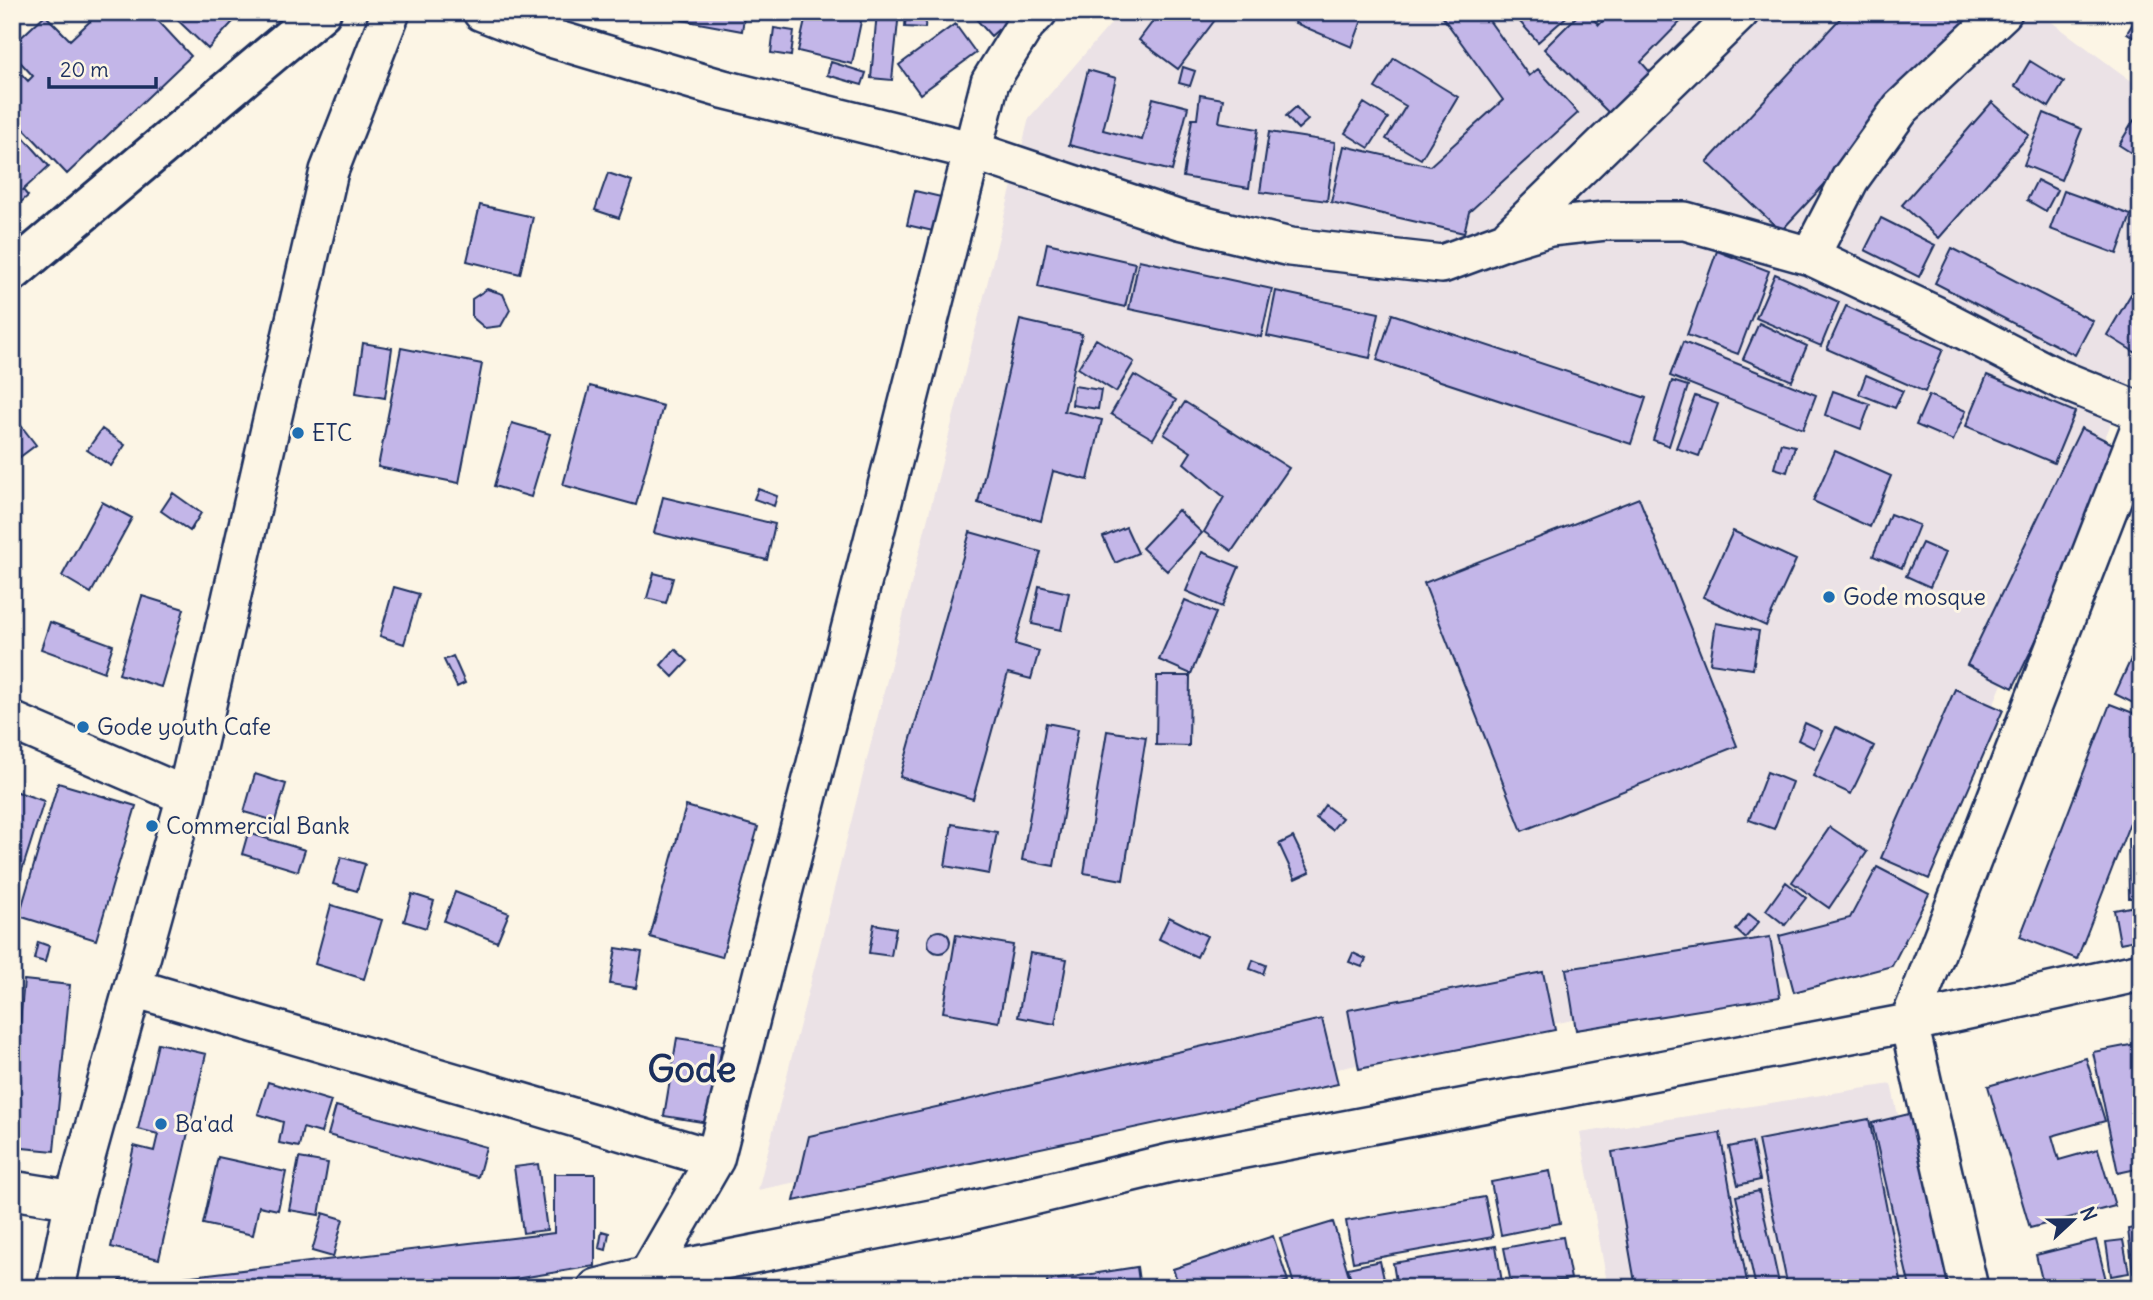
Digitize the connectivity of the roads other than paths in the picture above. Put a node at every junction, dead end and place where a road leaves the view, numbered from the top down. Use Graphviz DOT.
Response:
graph roads {
  1 [pos="321,12"];
  2 [pos="391,12"];
  3 [pos="482,12"];
  4 [pos="1038,12"];
  5 [pos="1740,12"];
  6 [pos="2003,12"];
  7 [pos="974,151"];
  8 [pos="1507,240"];
  9 [pos="1810,256"];
  10 [pos="12,272"];
  11 [pos="2141,412"];
  12 [pos="2141,425"];
  13 [pos="2128,485"];
  14 [pos="12,721"];
  15 [pos="186,796"];
  16 [pos="2141,972"];
  17 [pos="134,988"];
  18 [pos="1909,1023"];
  19 [pos="715,1159"];
  20 [pos="12,1190"];
  21 [pos="74,1199"];
  22 [pos="650,1281"];
  23 [pos="57,1288"];
  24 [pos="597,1288"];
  25 [pos="1969,1288"];
  1 -- 10 [label="main road"];
  2 -- 15 [label="street"];
  3 -- 7 [label="street"];
  4 -- 7 [label="street"];
  5 -- 8 [label="street"];
  6 -- 9 [label="street"];
  7 -- 8 [label="street"];
  7 -- 19 [label="street"];
  8 -- 9 [label="street"];
  9 -- 11 [label="street"];
  12 -- 13 [label="street"];
  13 -- 18 [label="street"];
  14 -- 15 [label="street"];
  15 -- 17 [label="street"];
  16 -- 18 [label="street"];
  17 -- 19 [label="street"];
  17 -- 21 [label="street"];
  18 -- 22 [label="street"];
  18 -- 25 [label="street"];
  19 -- 22 [label="street"];
  20 -- 21 [label="street"];
  21 -- 23 [label="street"];
  22 -- 24 [label="street"];
}
